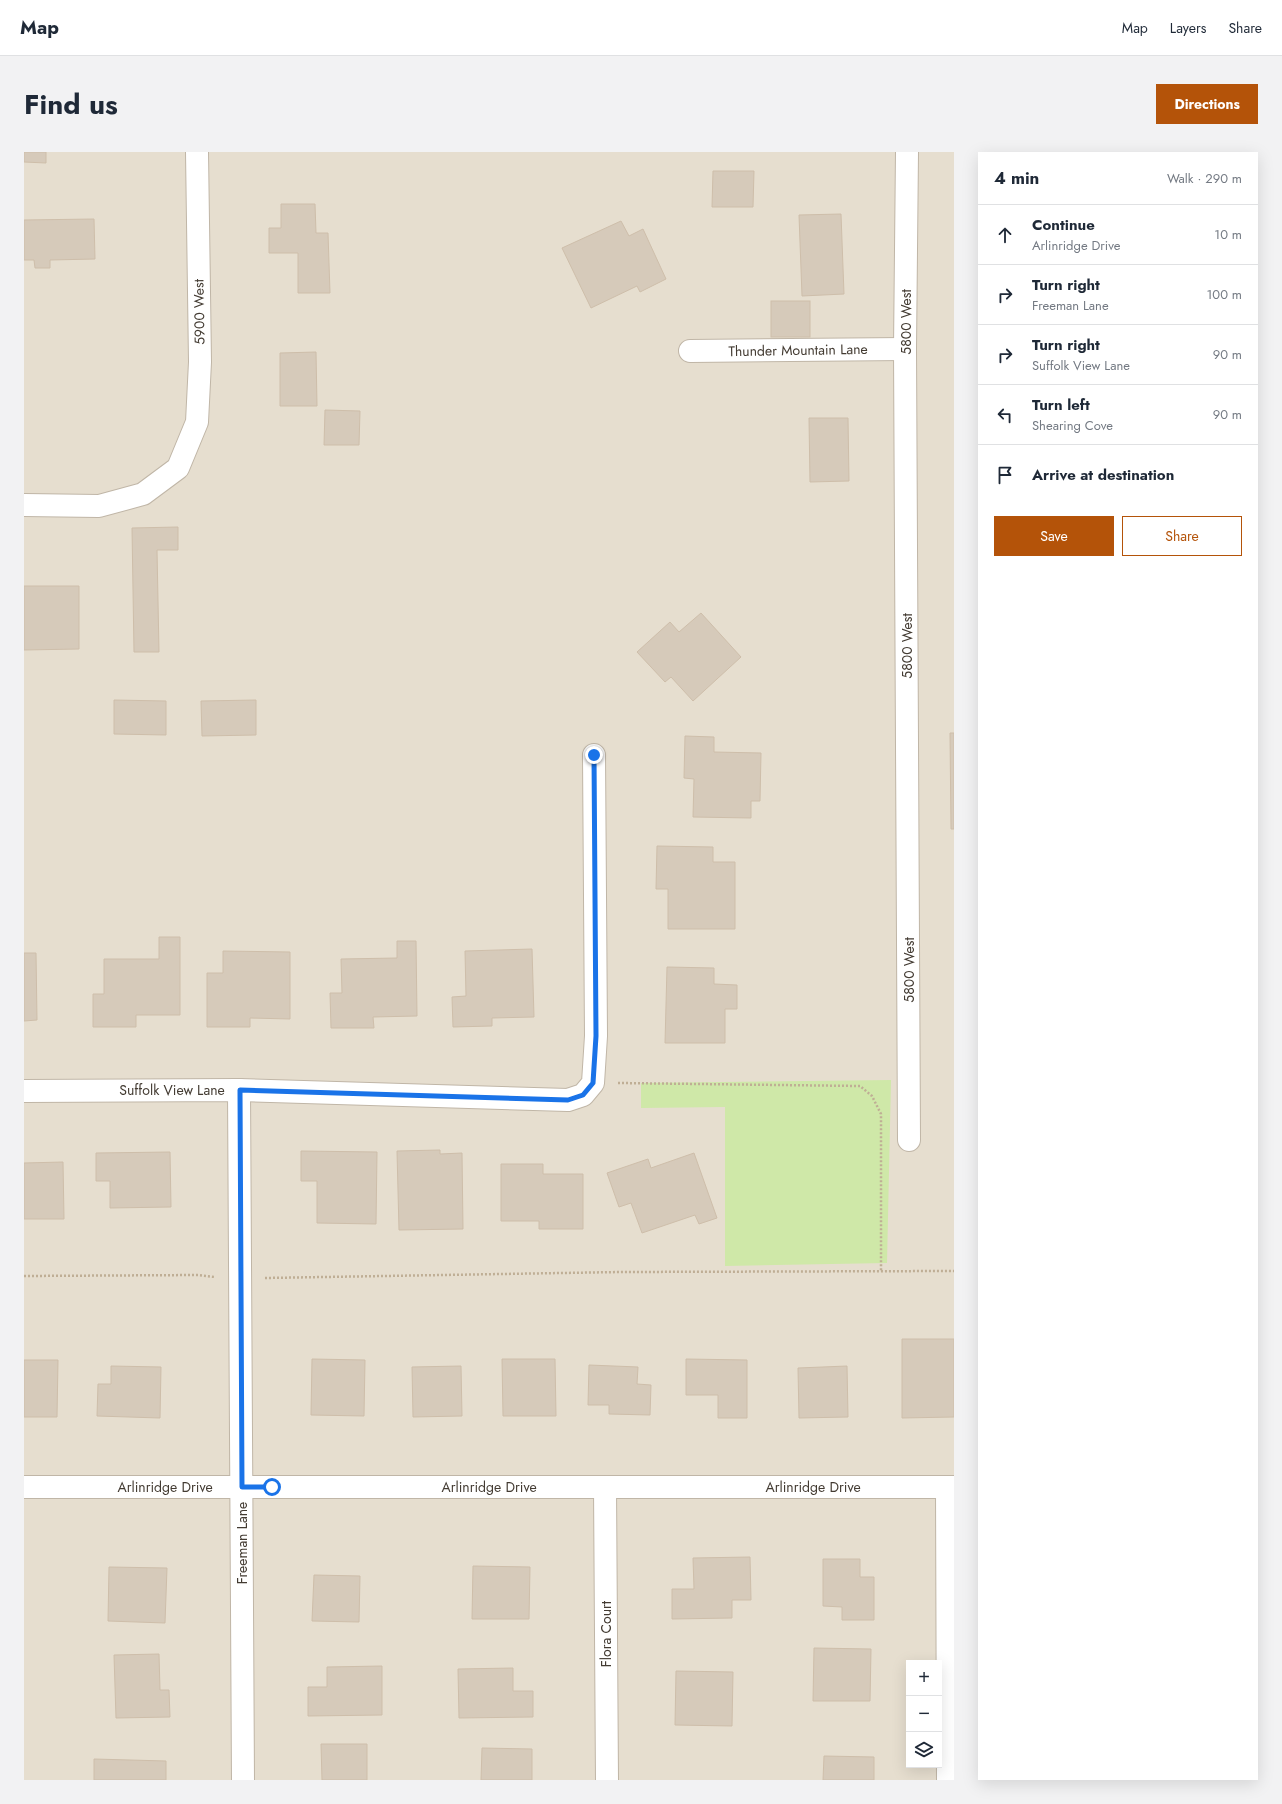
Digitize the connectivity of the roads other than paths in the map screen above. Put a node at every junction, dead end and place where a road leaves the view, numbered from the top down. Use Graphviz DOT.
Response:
graph roads {
  1 [pos="197,152"];
  2 [pos="907,152"];
  3 [pos="905,349"];
  4 [pos="690,351"];
  5 [pos="24,505"];
  6 [pos="594,755"];
  7 [pos="240,1090"];
  8 [pos="24,1091"];
  9 [pos="909,1140"];
  10 [pos="24,1487"];
  11 [pos="242,1487"];
  12 [pos="605,1487"];
  13 [pos="950,1487"];
  14 [pos="243,1780"];
  15 [pos="607,1780"];
  16 [pos="948,1780"];
  1 -- 5 [label="street, 5900 West"];
  2 -- 3 [label="street, 5800 West"];
  3 -- 4 [label="street, Thunder Mountain Lane"];
  3 -- 9 [label="street, 5800 West"];
  6 -- 7 [label="street, Suffolk View Lane"];
  7 -- 8 [label="street, Suffolk View Lane"];
  7 -- 11 [label="street, Freeman Lane"];
  10 -- 11 [label="street, Arlinridge Drive"];
  11 -- 12 [label="street, Arlinridge Drive"];
  11 -- 14 [label="street, Freeman Lane"];
  12 -- 13 [label="street, Arlinridge Drive"];
  12 -- 15 [label="street, Flora Court"];
  13 -- 16 [label="street"];
}
